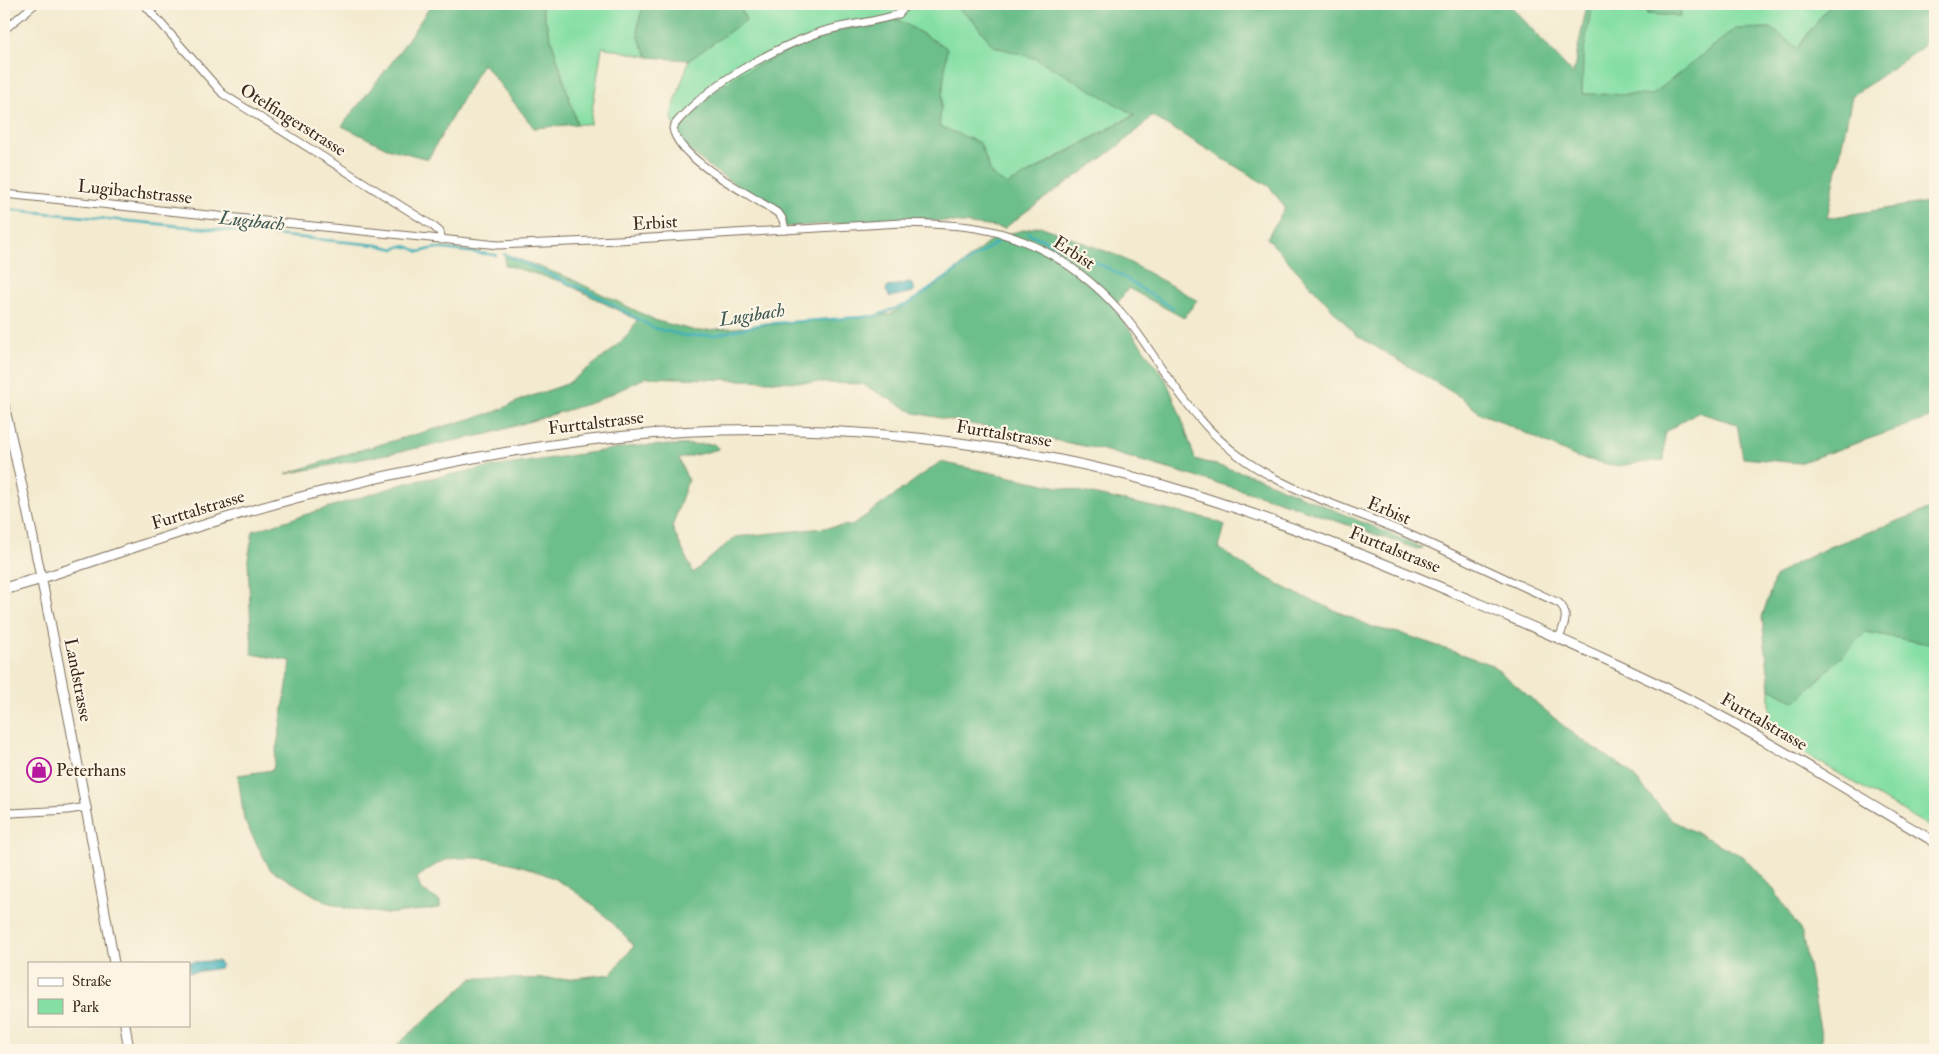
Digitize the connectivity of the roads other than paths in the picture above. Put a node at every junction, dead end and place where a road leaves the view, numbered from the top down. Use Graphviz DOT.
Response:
graph roads {
  1 [pos="35,4"];
  2 [pos="144,4"];
  3 [pos="907,4"];
  4 [pos="4,30"];
  5 [pos="4,194"];
  6 [pos="784,230"];
  7 [pos="442,240"];
  8 [pos="4,405"];
  9 [pos="4,492"];
  10 [pos="4,521"];
  11 [pos="42,578"];
  12 [pos="4,588"];
  13 [pos="1559,638"];
  14 [pos="87,807"];
  15 [pos="4,810"];
  16 [pos="1935,842"];
  17 [pos="114,962"];
  18 [pos="125,1026"];
  19 [pos="129,1050"];
  1 -- 4 [label="street"];
  2 -- 7 [label="street, Otelfingerstrasse"];
  3 -- 6 [label="street"];
  5 -- 7 [label="street, Lugibachstrasse"];
  6 -- 7 [label="street, Erbist"];
  6 -- 13 [label="street, Erbist"];
  8 -- 11 [label="main road, Landstrasse"];
  9 -- 10 [label="street"];
  11 -- 12 [label="highway, Furttalstrasse"];
  11 -- 13 [label="main road, Furttalstrasse"];
  11 -- 14 [label="main road, Landstrasse"];
  13 -- 16 [label="main road, Furttalstrasse"];
  14 -- 15 [label="street"];
  14 -- 17 [label="main road, Landstrasse"];
  18 -- 19 [label="main road"];
}
